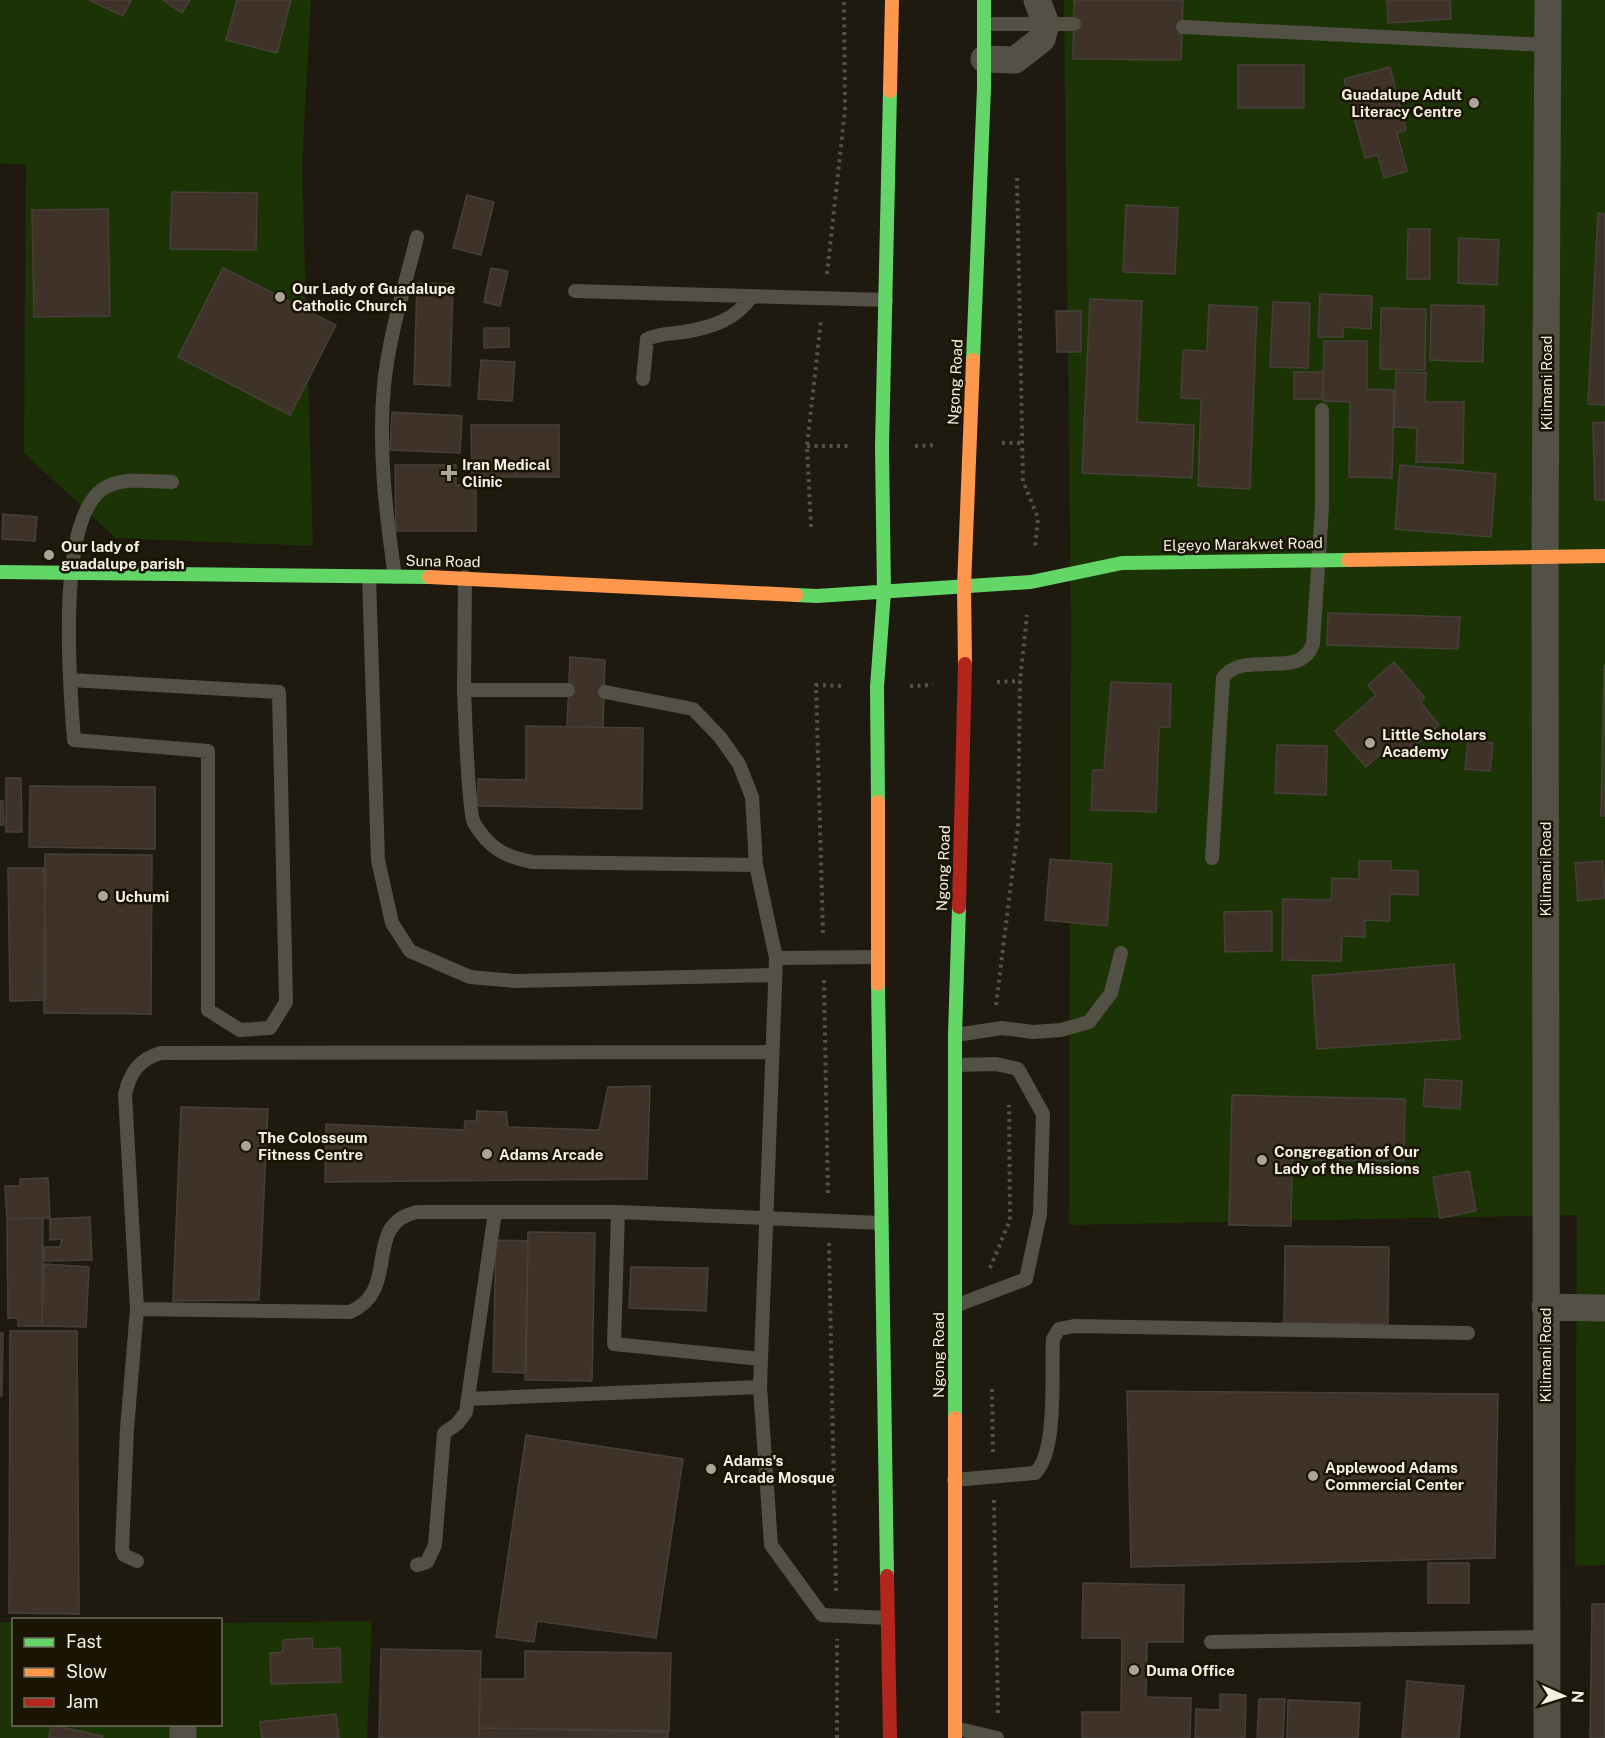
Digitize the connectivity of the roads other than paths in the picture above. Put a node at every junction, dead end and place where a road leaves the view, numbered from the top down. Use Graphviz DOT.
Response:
graph roads {
  1 [pos="892,0"];
  2 [pos="984,0"];
  3 [pos="1548,0"];
  4 [pos="1041,12"];
  5 [pos="984,24"];
  6 [pos="1074,24"];
  7 [pos="1183,27"];
  8 [pos="1548,45"];
  9 [pos="984,59"];
  10 [pos="417,237"];
  11 [pos="575,291"];
  12 [pos="752,296"];
  13 [pos="886,300"];
  14 [pos="643,379"];
  15 [pos="1322,410"];
  16 [pos="172,482"];
  17 [pos="1545,555"];
  18 [pos="1605,555"];
  19 [pos="1320,558"];
  20 [pos="0,572"];
  21 [pos="71,573"];
  22 [pos="369,577"];
  23 [pos="395,577"];
  24 [pos="465,577"];
  25 [pos="964,587"];
  26 [pos="884,592"];
  27 [pos="70,680"];
  28 [pos="464,690"];
  29 [pos="568,690"];
  30 [pos="605,692"];
  31 [pos="1212,858"];
  32 [pos="756,865"];
  33 [pos="1121,952"];
  34 [pos="877,957"];
  35 [pos="776,958"];
  36 [pos="775,975"];
  37 [pos="955,1035"];
  38 [pos="772,1052"];
  39 [pos="955,1065"];
  40 [pos="495,1212"];
  41 [pos="618,1212"];
  42 [pos="766,1217"];
  43 [pos="881,1223"];
  44 [pos="954,1306"];
  45 [pos="1545,1307"];
  46 [pos="1605,1308"];
  47 [pos="137,1310"];
  48 [pos="1468,1333"];
  49 [pos="761,1359"];
  50 [pos="760,1387"];
  51 [pos="468,1399"];
  52 [pos="954,1480"];
  53 [pos="137,1561"];
  54 [pos="417,1565"];
  55 [pos="890,1618"];
  56 [pos="1547,1637"];
  57 [pos="1211,1642"];
  58 [pos="998,1732"];
  59 [pos="955,1733"];
  60 [pos="890,1738"];
  61 [pos="1548,1738"];
  1 -- 13 [label="main road"];
  2 -- 5 [label="main road, Ngong Road"];
  3 -- 8 [label="street, Kilimani Road"];
  4 -- 5 [label="lane"];
  4 -- 6 [label="lane"];
  4 -- 9 [label="street"];
  5 -- 9 [label="main road, Ngong Road"];
  7 -- 8 [label="lane"];
  8 -- 17 [label="street, Kilimani Road"];
  9 -- 25 [label="main road, Ngong Road"];
  10 -- 23 [label="lane"];
  11 -- 12 [label="lane"];
  12 -- 13 [label="lane"];
  12 -- 14 [label="lane"];
  13 -- 26 [label="main road"];
  15 -- 19 [label="lane"];
  16 -- 21 [label="lane"];
  17 -- 18 [label="main road, Elgeyo Marakwet Road"];
  17 -- 19 [label="main road, Elgeyo Marakwet Road"];
  17 -- 45 [label="street, Kilimani Road"];
  19 -- 25 [label="main road, Elgeyo Marakwet Road"];
  19 -- 31 [label="lane"];
  20 -- 21 [label="main road, Suna Road"];
  21 -- 22 [label="main road, Suna Road"];
  21 -- 27 [label="lane"];
  22 -- 23 [label="main road, Suna Road"];
  22 -- 36 [label="lane"];
  23 -- 24 [label="main road, Suna Road"];
  24 -- 26 [label="main road, Suna Road"];
  24 -- 28 [label="lane"];
  25 -- 26 [label="main road, Elgeyo Marakwet Road"];
  25 -- 37 [label="main road, Ngong Road"];
  26 -- 34 [label="main road"];
  27 -- 27 [label="lane"];
  28 -- 29 [label="lane"];
  28 -- 32 [label="lane"];
  30 -- 32 [label="lane"];
  32 -- 35 [label="lane"];
  33 -- 37 [label="lane"];
  34 -- 35 [label="lane"];
  34 -- 43 [label="main road"];
  35 -- 36 [label="lane"];
  36 -- 38 [label="lane"];
  37 -- 39 [label="main road, Ngong Road"];
  38 -- 42 [label="lane"];
  38 -- 47 [label="lane"];
  39 -- 44 [label="main road, Ngong Road"];
  39 -- 44 [label="lane"];
  40 -- 41 [label="lane"];
  40 -- 47 [label="lane"];
  40 -- 51 [label="lane"];
  41 -- 42 [label="lane"];
  41 -- 49 [label="lane"];
  42 -- 43 [label="lane"];
  42 -- 49 [label="lane"];
  43 -- 55 [label="main road"];
  44 -- 52 [label="main road, Ngong Road"];
  45 -- 46 [label="street"];
  45 -- 56 [label="street, Kilimani Road"];
  47 -- 53 [label="lane"];
  48 -- 52 [label="lane"];
  49 -- 50 [label="lane"];
  50 -- 51 [label="lane"];
  50 -- 55 [label="lane"];
  51 -- 54 [label="lane"];
  52 -- 59 [label="main road, Ngong Road"];
  55 -- 60 [label="main road"];
  56 -- 57 [label="lane"];
  56 -- 61 [label="street, Kilimani Road"];
  58 -- 59 [label="lane"];
}
